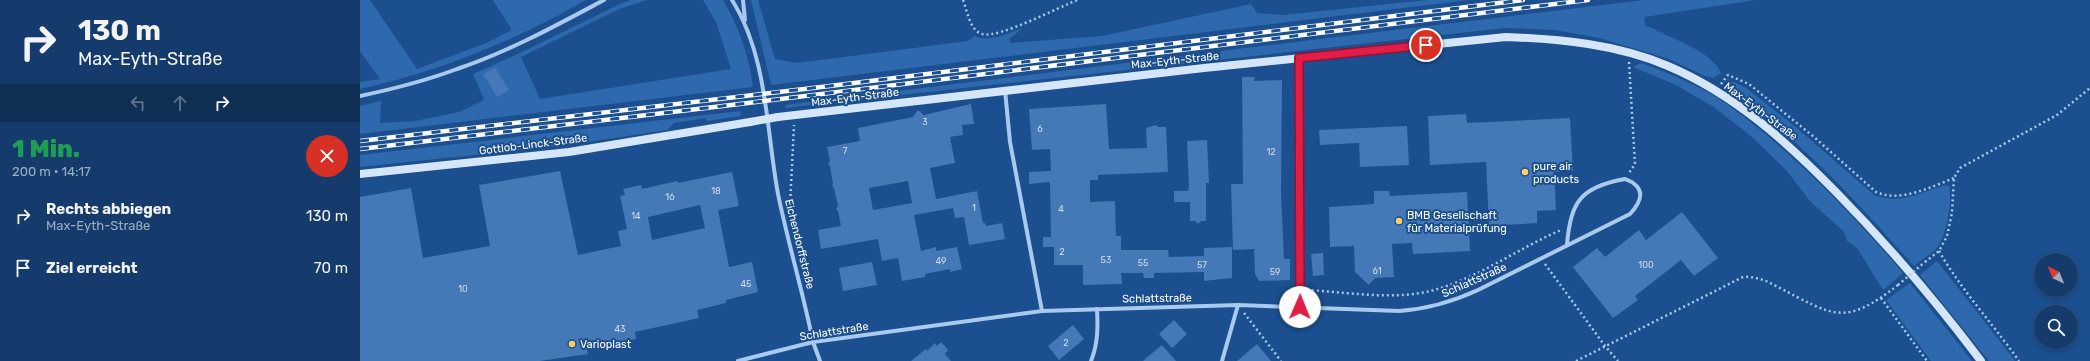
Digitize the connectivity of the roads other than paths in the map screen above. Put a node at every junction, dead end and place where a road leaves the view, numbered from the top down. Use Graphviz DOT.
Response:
graph roads {
  1 [pos="604,0"];
  2 [pos="732,0"];
  3 [pos="743,0"];
  4 [pos="746,22"];
  5 [pos="1299,58"];
  6 [pos="1006,90"];
  7 [pos="360,96"];
  8 [pos="707,129"];
  9 [pos="360,174"];
  10 [pos="1567,244"];
  11 [pos="1238,305"];
  12 [pos="1300,307"];
  13 [pos="1097,308"];
  14 [pos="1042,312"];
  15 [pos="813,342"];
  16 [pos="738,361"];
  17 [pos="820,361"];
  18 [pos="1091,361"];
  19 [pos="1222,361"];
  20 [pos="1981,361"];
  1 -- 7 [label="street"];
  2 -- 4 [label="street"];
  3 -- 4 [label="street"];
  4 -- 15 [label="street, Eichendorffstraße"];
  5 -- 6 [label="street, Max-Eyth-Straße"];
  5 -- 12 [label="street"];
  5 -- 20 [label="street, Max-Eyth-Straße"];
  6 -- 8 [label="street, Max-Eyth-Straße, bridge"];
  6 -- 14 [label="street"];
  8 -- 9 [label="street, Gottlob-Linck-Straße"];
  10 -- 10 [label="street, Schlattstraße"];
  10 -- 12 [label="street, Schlattstraße"];
  11 -- 12 [label="street, Schlattstraße"];
  11 -- 13 [label="street, Schlattstraße"];
  11 -- 19 [label="street"];
  13 -- 14 [label="street, Schlattstraße"];
  13 -- 18 [label="street"];
  14 -- 15 [label="street, Schlattstraße"];
  15 -- 16 [label="street, Schlattstraße"];
  15 -- 17 [label="street, Eichendorffstraße"];
}
